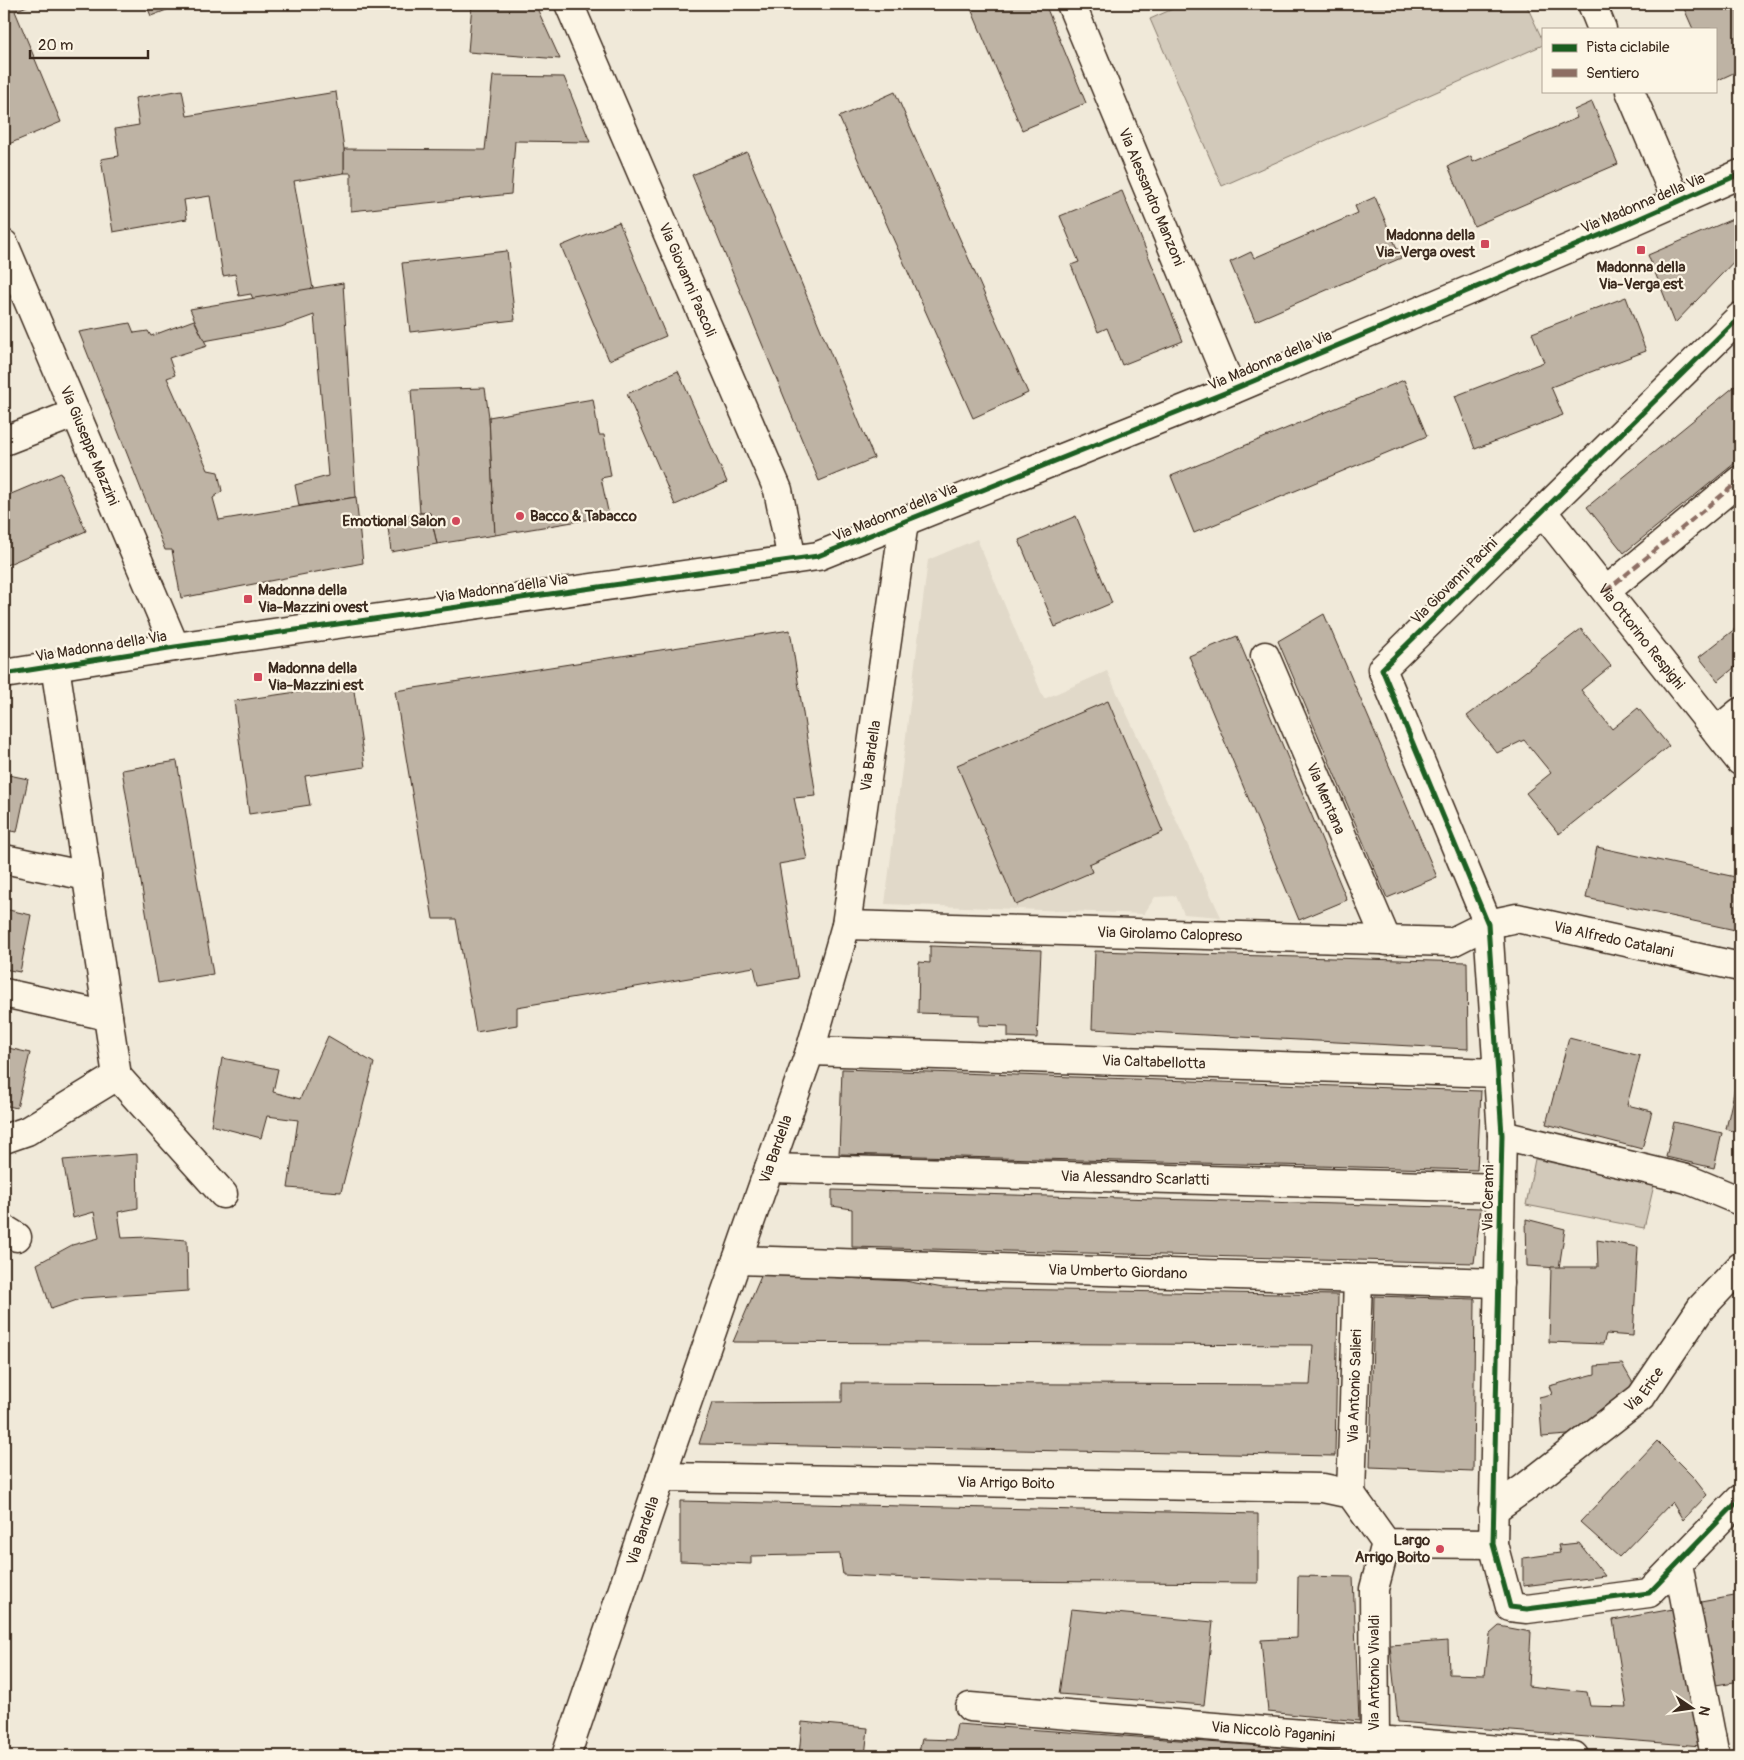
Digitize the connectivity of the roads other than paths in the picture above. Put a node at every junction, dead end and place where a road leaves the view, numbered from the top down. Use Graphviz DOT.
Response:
graph roads {
  1 [pos="570,4"];
  2 [pos="1072,4"];
  3 [pos="1592,4"];
  4 [pos="1602,28"];
  5 [pos="1630,92"];
  6 [pos="1739,177"];
  7 [pos="1677,202"];
  8 [pos="4,244"];
  9 [pos="14,295"];
  10 [pos="1740,317"];
  11 [pos="1232,390"];
  12 [pos="76,413"];
  13 [pos="4,441"];
  14 [pos="1740,480"];
  15 [pos="1542,511"];
  16 [pos="904,522"];
  17 [pos="792,560"];
  18 [pos="1606,591"];
  19 [pos="175,647"];
  20 [pos="1265,656"];
  21 [pos="55,666"];
  22 [pos="4,674"];
  23 [pos="1740,712"];
  24 [pos="1717,731"];
  25 [pos="1740,761"];
  26 [pos="4,859"];
  27 [pos="86,876"];
  28 [pos="1488,924"];
  29 [pos="846,925"];
  30 [pos="1387,941"];
  31 [pos="1740,967"];
  32 [pos="4,993"];
  33 [pos="108,1016"];
  34 [pos="810,1051"];
  35 [pos="1498,1073"];
  36 [pos="117,1076"];
  37 [pos="1502,1135"];
  38 [pos="4,1139"];
  39 [pos="769,1168"];
  40 [pos="1500,1188"];
  41 [pos="223,1194"];
  42 [pos="1740,1201"];
  43 [pos="737,1260"];
  44 [pos="1740,1267"];
  45 [pos="1358,1279"];
  46 [pos="1499,1283"];
  47 [pos="661,1477"];
  48 [pos="1351,1494"];
  49 [pos="1740,1499"];
  50 [pos="1493,1510"];
  51 [pos="1386,1543"];
  52 [pos="1493,1544"];
  53 [pos="1678,1564"];
  54 [pos="970,1708"];
  55 [pos="1373,1748"];
  56 [pos="566,1756"];
  57 [pos="1574,1756"];
  58 [pos="1715,1756"];
  1 -- 17 [label="street, Via Giovanni Pascoli"];
  2 -- 11 [label="street, Via Alessandro Manzoni"];
  3 -- 4 [label="street"];
  5 -- 7 [label="street"];
  6 -- 7 [label="street, Via Madonna della Via"];
  7 -- 11 [label="street, Via Madonna della Via"];
  8 -- 9 [label="street, Via Giuseppe Mazzini"];
  9 -- 12 [label="street, Via Giuseppe Mazzini"];
  10 -- 15 [label="street, Via Giovanni Pacini"];
  11 -- 16 [label="street, Via Madonna della Via"];
  12 -- 13 [label="street"];
  12 -- 19 [label="street, Via Giuseppe Mazzini"];
  14 -- 18 [label="street"];
  15 -- 18 [label="street, Via Ottorino Respighi"];
  15 -- 28 [label="street, Via Giovanni Pacini"];
  16 -- 17 [label="street, Via Madonna della Via"];
  16 -- 29 [label="street, Via Bardella"];
  17 -- 19 [label="street, Via Madonna della Via"];
  18 -- 24 [label="street, Via Ottorino Respighi"];
  19 -- 21 [label="street, Via Madonna della Via"];
  20 -- 30 [label="street, Via Mentana"];
  21 -- 22 [label="street, Via Madonna della Via"];
  21 -- 27 [label="street"];
  23 -- 24 [label="street"];
  24 -- 25 [label="street, Via Ottorino Respighi"];
  26 -- 27 [label="street"];
  27 -- 33 [label="street"];
  28 -- 30 [label="street, Via Girolamo Calopreso"];
  28 -- 31 [label="street, Via Alfredo Catalani"];
  28 -- 35 [label="street, Via Cerami"];
  29 -- 30 [label="street, Via Girolamo Calopreso"];
  29 -- 34 [label="street, Via Bardella"];
  32 -- 33 [label="street"];
  33 -- 36 [label="street"];
  34 -- 35 [label="street, Via Caltabellotta"];
  34 -- 39 [label="street, Via Bardella"];
  35 -- 37 [label="street, Via Cerami"];
  36 -- 38 [label="street"];
  36 -- 41 [label="street"];
  37 -- 40 [label="street, Via Cerami"];
  37 -- 42 [label="street"];
  39 -- 40 [label="street, Via Alessandro Scarlatti"];
  39 -- 43 [label="street, Via Bardella"];
  40 -- 46 [label="street, Via Cerami"];
  43 -- 45 [label="street, Via Umberto Giordano"];
  43 -- 47 [label="street, Via Bardella"];
  44 -- 50 [label="street, Via Erice"];
  45 -- 46 [label="street, Via Umberto Giordano"];
  45 -- 48 [label="street, Via Antonio Salieri"];
  46 -- 50 [label="street, Via Cerami"];
  47 -- 48 [label="street, Via Arrigo Boito"];
  47 -- 56 [label="street, Via Bardella"];
  48 -- 51 [label="street"];
  49 -- 53 [label="street"];
  50 -- 52 [label="street, Via Cerami"];
  51 -- 52 [label="street"];
  51 -- 55 [label="street, Via Antonio Vivaldi"];
  52 -- 53 [label="street, Via Cerami"];
  53 -- 58 [label="street"];
  54 -- 55 [label="street, Via Niccolò Paganini"];
  55 -- 57 [label="street, Via Niccolò Paganini"];
}
